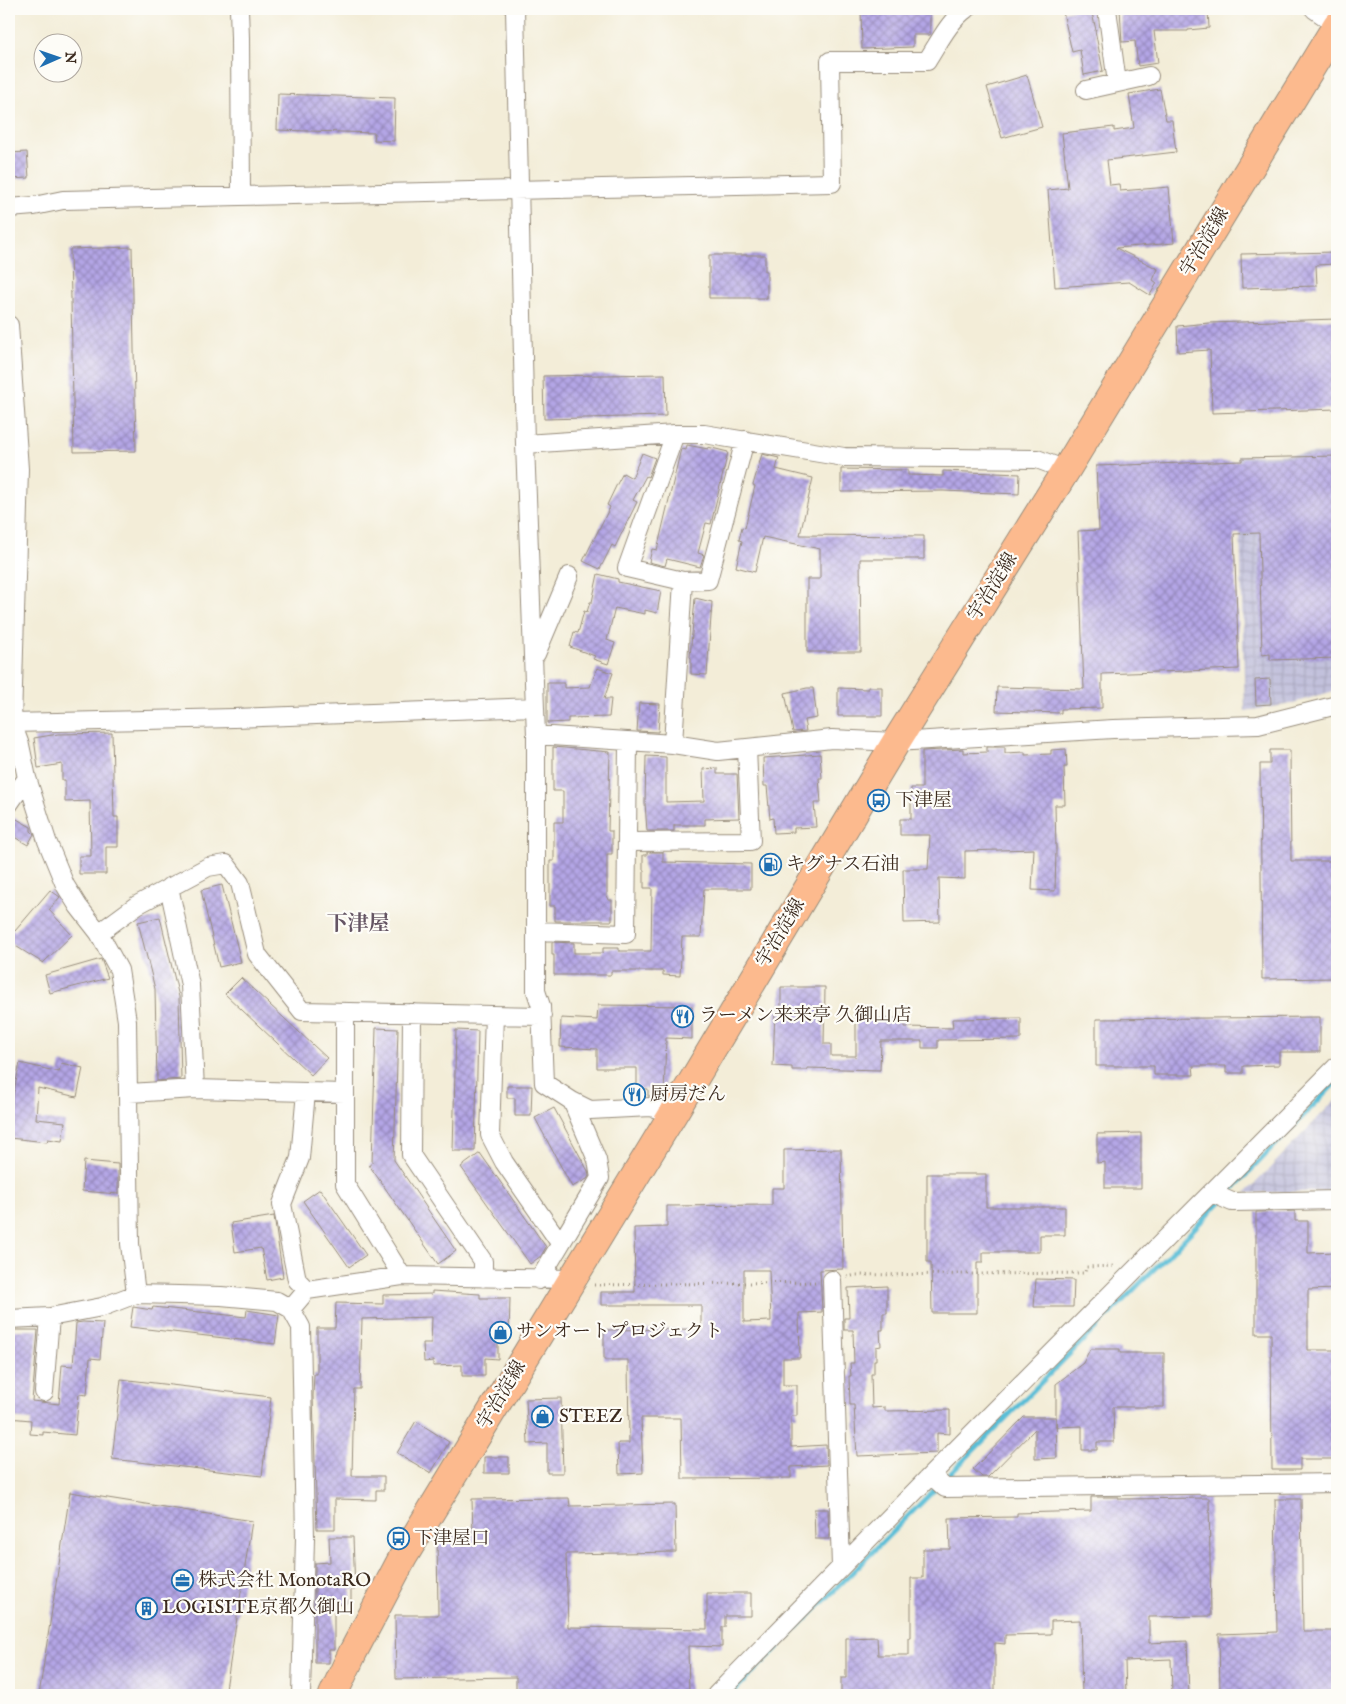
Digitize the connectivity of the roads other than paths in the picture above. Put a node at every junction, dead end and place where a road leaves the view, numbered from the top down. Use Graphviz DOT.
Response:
graph roads {
  1 [pos="239,9"];
  2 [pos="515,9"];
  3 [pos="966,9"];
  4 [pos="1107,9"];
  5 [pos="1314,9"];
  6 [pos="1337,25"];
  7 [pos="1149,76"];
  8 [pos="1117,83"];
  9 [pos="1086,90"];
  10 [pos="519,189"];
  11 [pos="241,195"];
  12 [pos="9,208"];
  13 [pos="9,325"];
  14 [pos="675,434"];
  15 [pos="745,440"];
  16 [pos="525,444"];
  17 [pos="1066,470"];
  18 [pos="569,576"];
  19 [pos="683,582"];
  20 [pos="534,659"];
  21 [pos="1337,705"];
  22 [pos="534,707"];
  23 [pos="10,722"];
  24 [pos="536,735"];
  25 [pos="628,742"];
  26 [pos="896,742"];
  27 [pos="673,744"];
  28 [pos="747,748"];
  29 [pos="27,778"];
  30 [pos="9,804"];
  31 [pos="627,842"];
  32 [pos="170,887"];
  33 [pos="536,931"];
  34 [pos="100,932"];
  35 [pos="346,1012"];
  36 [pos="412,1013"];
  37 [pos="494,1015"];
  38 [pos="542,1016"];
  39 [pos="1337,1066"];
  40 [pos="195,1089"];
  41 [pos="306,1092"];
  42 [pos="129,1093"];
  43 [pos="345,1093"];
  44 [pos="572,1101"];
  45 [pos="673,1114"];
  46 [pos="1212,1193"];
  47 [pos="1337,1200"];
  48 [pos="560,1244"];
  49 [pos="402,1276"];
  50 [pos="483,1278"];
  51 [pos="572,1279"];
  52 [pos="539,1280"];
  53 [pos="832,1280"];
  54 [pos="307,1290"];
  55 [pos="136,1294"];
  56 [pos="291,1309"];
  57 [pos="50,1317"];
  58 [pos="9,1319"];
  59 [pos="44,1392"];
  60 [pos="931,1475"];
  61 [pos="1337,1483"];
  62 [pos="841,1568"];
  63 [pos="301,1695"];
  64 [pos="333,1695"];
  65 [pos="716,1695"];
  1 -- 11 [label="street"];
  2 -- 10 [label="street"];
  3 -- 10 [label="street"];
  4 -- 8 [label="street"];
  5 -- 6 [label="street"];
  6 -- 17 [label="main road, 宇治淀線"];
  7 -- 8 [label="street"];
  8 -- 9 [label="street"];
  10 -- 11 [label="street"];
  10 -- 16 [label="street"];
  11 -- 12 [label="street"];
  13 -- 23 [label="street"];
  14 -- 15 [label="street"];
  14 -- 16 [label="street"];
  14 -- 19 [label="street"];
  15 -- 17 [label="street"];
  15 -- 19 [label="street"];
  16 -- 20 [label="street"];
  17 -- 26 [label="main road, 宇治淀線"];
  18 -- 20 [label="street"];
  19 -- 27 [label="street"];
  20 -- 22 [label="street"];
  21 -- 26 [label="street"];
  22 -- 23 [label="street"];
  22 -- 24 [label="street"];
  23 -- 29 [label="street"];
  24 -- 25 [label="street"];
  24 -- 33 [label="street"];
  25 -- 27 [label="street"];
  25 -- 31 [label="street"];
  26 -- 28 [label="street"];
  26 -- 45 [label="main road, 宇治淀線"];
  27 -- 28 [label="street"];
  28 -- 31 [label="street"];
  29 -- 30 [label="street"];
  29 -- 34 [label="street"];
  31 -- 33 [label="street"];
  32 -- 34 [label="street"];
  32 -- 35 [label="street"];
  32 -- 40 [label="street"];
  33 -- 38 [label="street"];
  34 -- 42 [label="street"];
  35 -- 36 [label="street"];
  35 -- 43 [label="street"];
  36 -- 37 [label="street"];
  36 -- 50 [label="street"];
  37 -- 38 [label="street"];
  37 -- 48 [label="street"];
  38 -- 44 [label="street"];
  39 -- 46 [label="street"];
  40 -- 41 [label="street"];
  40 -- 42 [label="street"];
  41 -- 43 [label="street"];
  41 -- 54 [label="street"];
  42 -- 55 [label="street"];
  43 -- 49 [label="street"];
  44 -- 45 [label="street"];
  44 -- 48 [label="street"];
  45 -- 51 [label="main road, 宇治淀線"];
  46 -- 47 [label="street"];
  46 -- 60 [label="street"];
  48 -- 52 [label="street"];
  49 -- 50 [label="street"];
  49 -- 54 [label="street"];
  50 -- 52 [label="street"];
  51 -- 52 [label="street"];
  51 -- 64 [label="main road, 宇治淀線"];
  53 -- 62 [label="street"];
  54 -- 56 [label="street"];
  55 -- 56 [label="street"];
  55 -- 57 [label="street"];
  56 -- 63 [label="street"];
  57 -- 58 [label="street"];
  57 -- 59 [label="street"];
  60 -- 61 [label="street"];
  60 -- 62 [label="street"];
  62 -- 65 [label="street"];
}
